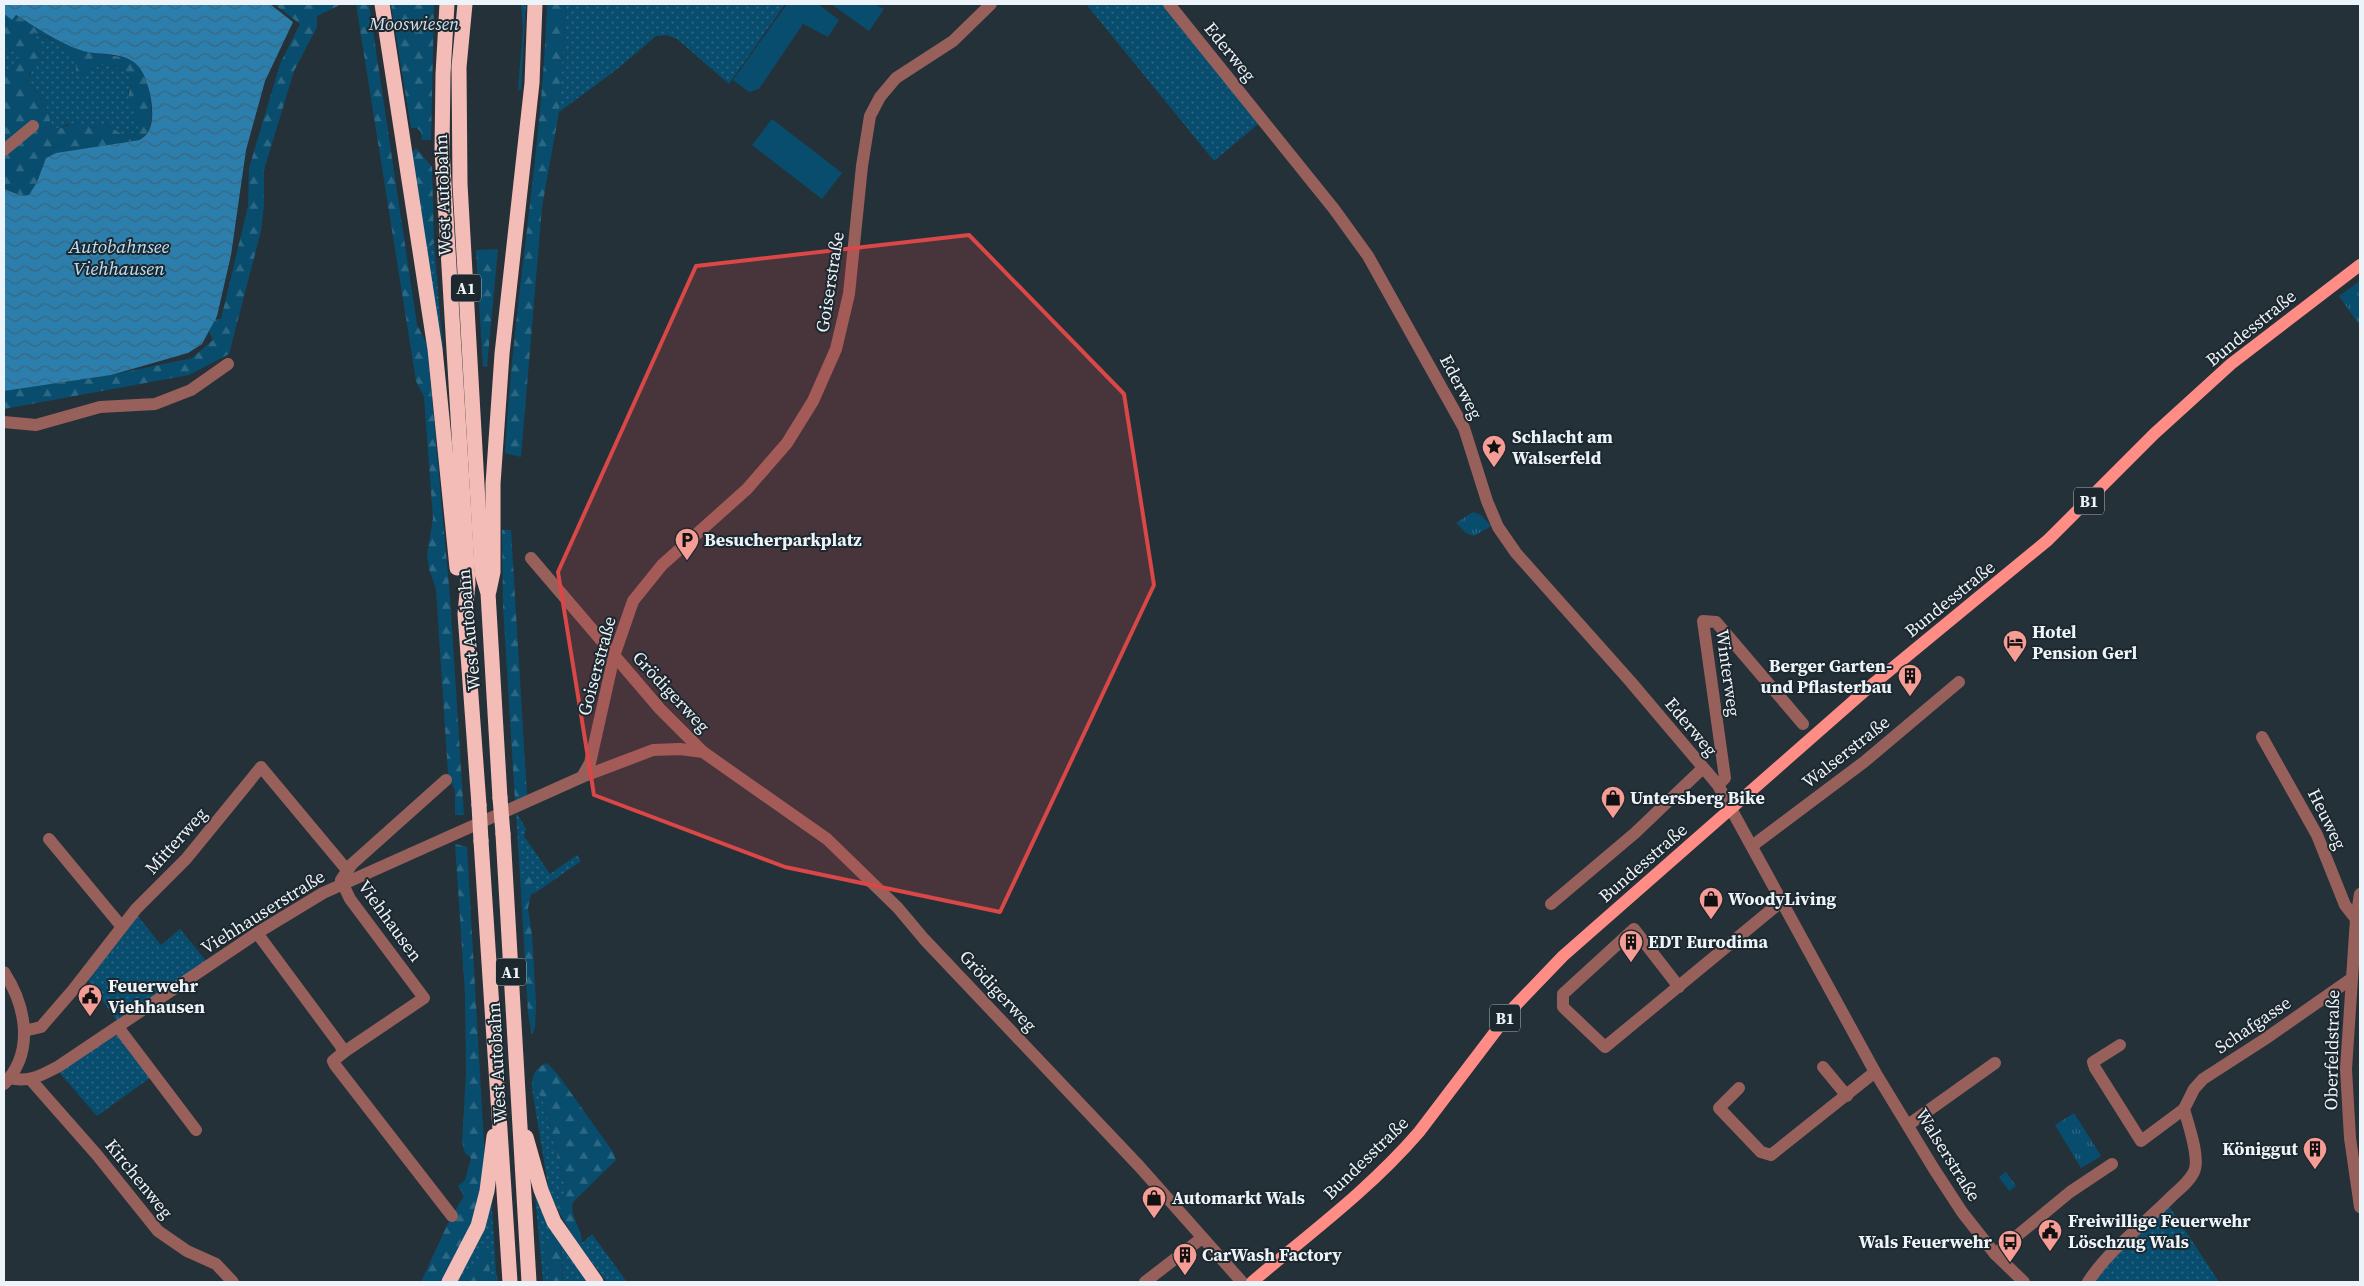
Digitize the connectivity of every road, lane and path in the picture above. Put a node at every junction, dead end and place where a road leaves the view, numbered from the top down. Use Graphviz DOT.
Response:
graph roads {
  1 [pos="382,4"];
  2 [pos="447,4"];
  3 [pos="465,4"];
  4 [pos="535,4"];
  5 [pos="990,4"];
  6 [pos="1169,4"];
  7 [pos="33,126"];
  8 [pos="4,150"];
  9 [pos="2360,265"];
  10 [pos="228,364"];
  11 [pos="4,422"];
  12 [pos="531,558"];
  13 [pos="488,593"];
  14 [pos="465,614"];
  15 [pos="614,656"];
  16 [pos="1960,682"];
  17 [pos="1803,724"];
  18 [pos="2262,737"];
  19 [pos="703,752"];
  20 [pos="1703,768"];
  21 [pos="582,777"];
  22 [pos="446,780"];
  23 [pos="1718,785"];
  24 [pos="1731,811"];
  25 [pos="49,839"];
  26 [pos="1752,846"];
  27 [pos="347,870"];
  28 [pos="342,884"];
  29 [pos="2360,894"];
  30 [pos="1782,901"];
  31 [pos="1551,904"];
  32 [pos="2356,919"];
  33 [pos="122,927"];
  34 [pos="257,933"];
  35 [pos="4,972"];
  36 [pos="2351,979"];
  37 [pos="1679,987"];
  38 [pos="118,1027"];
  39 [pos="24,1031"];
  40 [pos="2120,1044"];
  41 [pos="344,1052"];
  42 [pos="1995,1063"];
  43 [pos="1823,1067"];
  44 [pos="1875,1072"];
  45 [pos="31,1080"];
  46 [pos="6,1081"];
  47 [pos="1739,1088"];
  48 [pos="1847,1096"];
  49 [pos="2184,1109"];
  50 [pos="498,1110"];
  51 [pos="518,1110"];
  52 [pos="1908,1125"];
  53 [pos="196,1130"];
  54 [pos="2112,1164"];
  55 [pos="2360,1207"];
  56 [pos="452,1216"];
  57 [pos="1202,1238"];
  58 [pos="1995,1254"];
  59 [pos="233,1282"];
  60 [pos="449,1282"];
  61 [pos="510,1282"];
  62 [pos="529,1282"];
  63 [pos="596,1282"];
  64 [pos="1145,1282"];
  65 [pos="1242,1282"];
  66 [pos="1252,1282"];
  67 [pos="2024,1282"];
  68 [pos="2088,1282"];
  1 -- 14 [label="highway"];
  2 -- 14 [label="highway, West Autobahn / A1"];
  3 -- 13 [label="highway, West Autobahn / A1"];
  4 -- 13 [label="highway"];
  5 -- 15 [label="street, Goiserstraße"];
  6 -- 20 [label="street, Ederweg"];
  7 -- 8 [label="street"];
  9 -- 24 [label="main road, Bundesstraße / B1"];
  10 -- 11 [label="street"];
  12 -- 15 [label="street, Grödigerweg"];
  13 -- 51 [label="highway, West Autobahn / A1, bridge"];
  14 -- 50 [label="highway, West Autobahn / A1, bridge"];
  15 -- 19 [label="street, Grödigerweg"];
  15 -- 21 [label="street, Goiserstraße"];
  16 -- 26 [label="street, Walserstraße"];
  17 -- 23 [label="street, Winterweg"];
  18 -- 32 [label="street, Heuweg"];
  19 -- 21 [label="street, Grödigerweg"];
  19 -- 57 [label="street, Grödigerweg"];
  20 -- 23 [label="street, Ederweg"];
  20 -- 31 [label="street"];
  21 -- 28 [label="street, Viehhauserstraße"];
  22 -- 27 [label="street, Viehhausen"];
  23 -- 24 [label="street, Ederweg"];
  24 -- 26 [label="street, Walserstraße"];
  24 -- 66 [label="main road, Bundesstraße / B1"];
  25 -- 33 [label="street"];
  26 -- 30 [label="street, Walserstraße"];
  27 -- 28 [label="street, Viehhausen"];
  27 -- 33 [label="street, Mitterweg"];
  28 -- 34 [label="street, Viehhauserstraße"];
  28 -- 41 [label="street, Viehhausen"];
  29 -- 32 [label="street, Oberfeldstraße"];
  30 -- 37 [label="street"];
  30 -- 44 [label="street, Walserstraße"];
  32 -- 36 [label="street, Oberfeldstraße"];
  33 -- 39 [label="street, Mitterweg"];
  34 -- 38 [label="street, Viehhauserstraße"];
  34 -- 41 [label="street"];
  35 -- 39 [label="street"];
  36 -- 49 [label="street, Schafgasse"];
  36 -- 55 [label="street, Oberfeldstraße"];
  37 -- 37 [label="street"];
  38 -- 45 [label="street, Viehhauserstraße"];
  38 -- 53 [label="street"];
  39 -- 46 [label="street"];
  40 -- 49 [label="street, Schafgasse"];
  41 -- 56 [label="street"];
  42 -- 52 [label="street"];
  43 -- 48 [label="street"];
  44 -- 48 [label="street"];
  44 -- 52 [label="street, Walserstraße"];
  45 -- 46 [label="street"];
  45 -- 59 [label="street, Kirchenweg"];
  47 -- 48 [label="street"];
  49 -- 68 [label="street"];
  50 -- 60 [label="highway"];
  50 -- 61 [label="highway, West Autobahn / A1"];
  51 -- 62 [label="highway, West Autobahn / A1"];
  51 -- 63 [label="highway"];
  52 -- 58 [label="street, Walserstraße"];
  54 -- 58 [label="street"];
  57 -- 64 [label="street"];
  57 -- 65 [label="street, Grödigerweg"];
  58 -- 67 [label="street, Walserstraße"];
}
